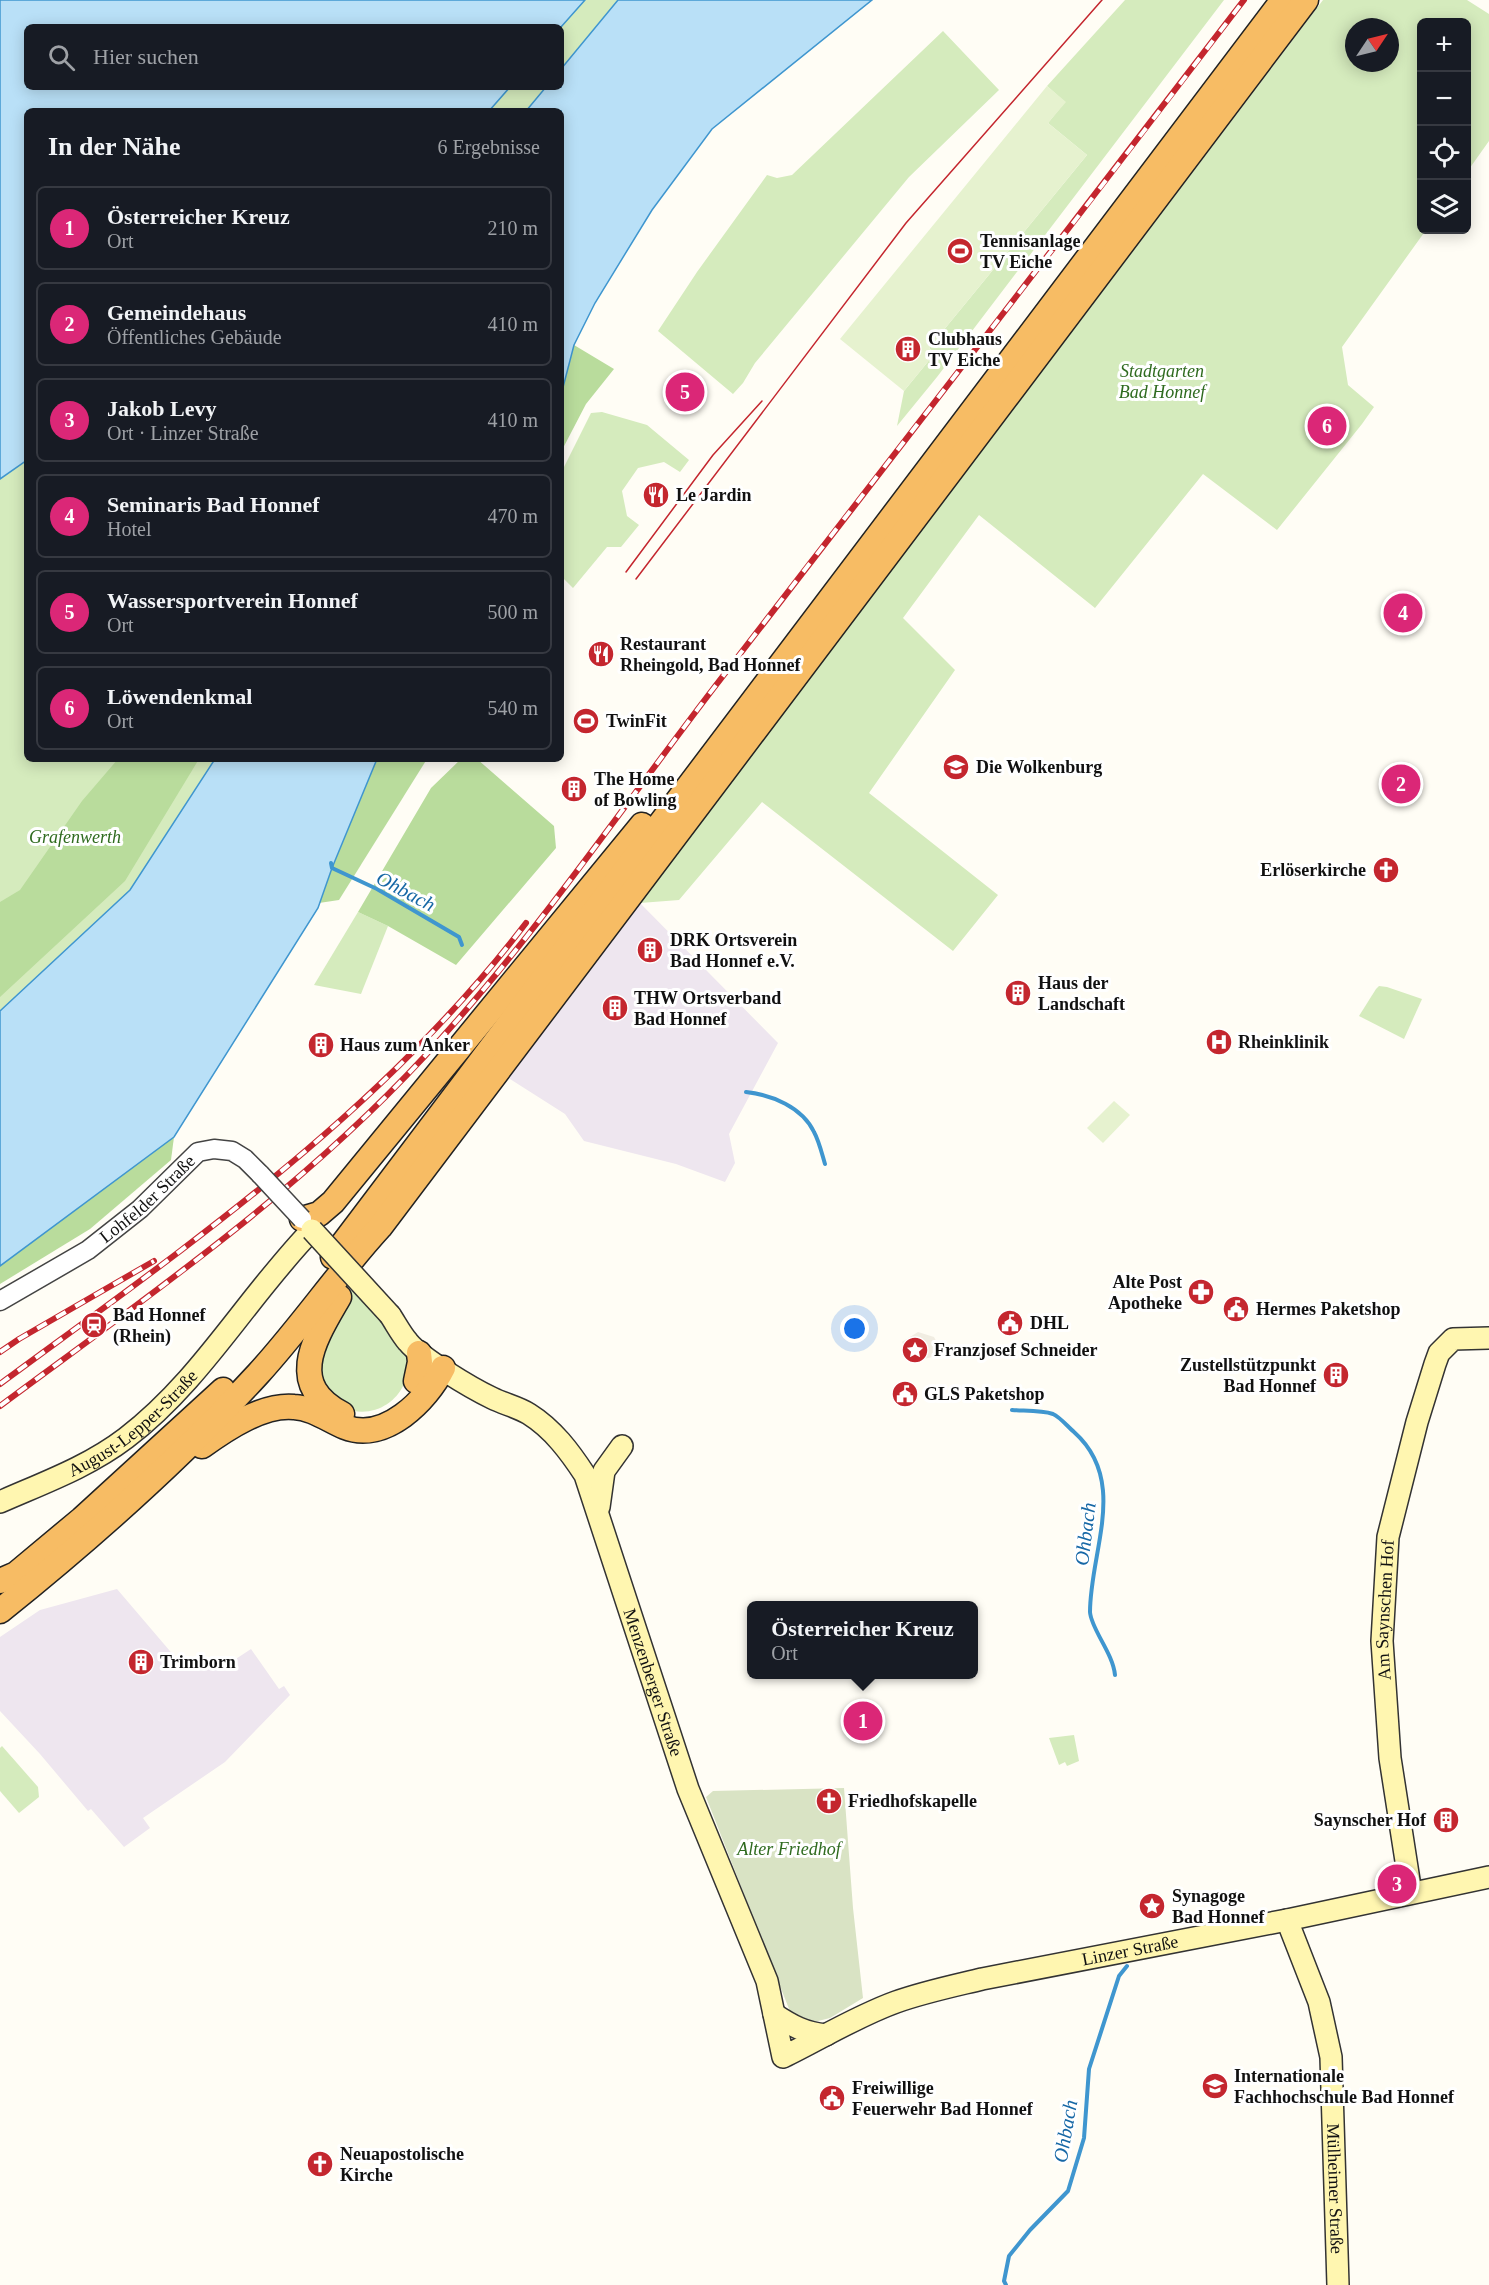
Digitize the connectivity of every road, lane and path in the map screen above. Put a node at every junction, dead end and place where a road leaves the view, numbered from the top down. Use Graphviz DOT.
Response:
graph roads {
  1 [pos="1283,0"];
  2 [pos="1306,0"];
  3 [pos="740,721"];
  4 [pos="307,1225"];
  5 [pos="380,1227"];
  6 [pos="0,1302"];
  7 [pos="390,1315"];
  8 [pos="1489,1338"];
  9 [pos="419,1353"];
  10 [pos="443,1368"];
  11 [pos="416,1381"];
  12 [pos="223,1390"];
  13 [pos="622,1446"];
  14 [pos="146,1485"];
  15 [pos="0,1502"];
  16 [pos="598,1513"];
  17 [pos="0,1581"];
  18 [pos="0,1596"];
  19 [pos="0,1611"];
  20 [pos="1489,1877"];
  21 [pos="1411,1893"];
  22 [pos="1287,1920"];
  23 [pos="774,2014"];
  24 [pos="826,2036"];
  25 [pos="783,2057"];
  26 [pos="1338,2285"];
  1 -- 3 [label="highway"];
  2 -- 5 [label="highway"];
  3 -- 4 [label="highway"];
  3 -- 12 [label="highway"];
  4 -- 6 [label="street, Lohfelder Straße, bridge"];
  4 -- 7 [label="main road, Menzenberger Straße, bridge"];
  4 -- 15 [label="main road, August-Lepper-Straße"];
  5 -- 11 [label="highway"];
  5 -- 14 [label="highway"];
  7 -- 9 [label="main road, Menzenberger Straße"];
  7 -- 10 [label="main road, Menzenberger Straße"];
  8 -- 21 [label="main road, Am Saynschen Hof"];
  9 -- 10 [label="main road, Menzenberger Straße"];
  9 -- 11 [label="highway"];
  10 -- 11 [label="highway"];
  10 -- 14 [label="highway"];
  10 -- 16 [label="main road, Menzenberger Straße"];
  12 -- 17 [label="highway"];
  12 -- 18 [label="highway"];
  13 -- 16 [label="main road"];
  14 -- 19 [label="highway"];
  16 -- 23 [label="main road, Menzenberger Straße"];
  20 -- 21 [label="main road, Linzer Straße"];
  21 -- 22 [label="main road, Linzer Straße"];
  22 -- 24 [label="main road, Linzer Straße"];
  22 -- 26 [label="main road, Mülheimer Straße"];
  23 -- 24 [label="main road"];
  23 -- 25 [label="main road, Menzenberger Straße"];
  24 -- 25 [label="main road, Linzer Straße"];
}
